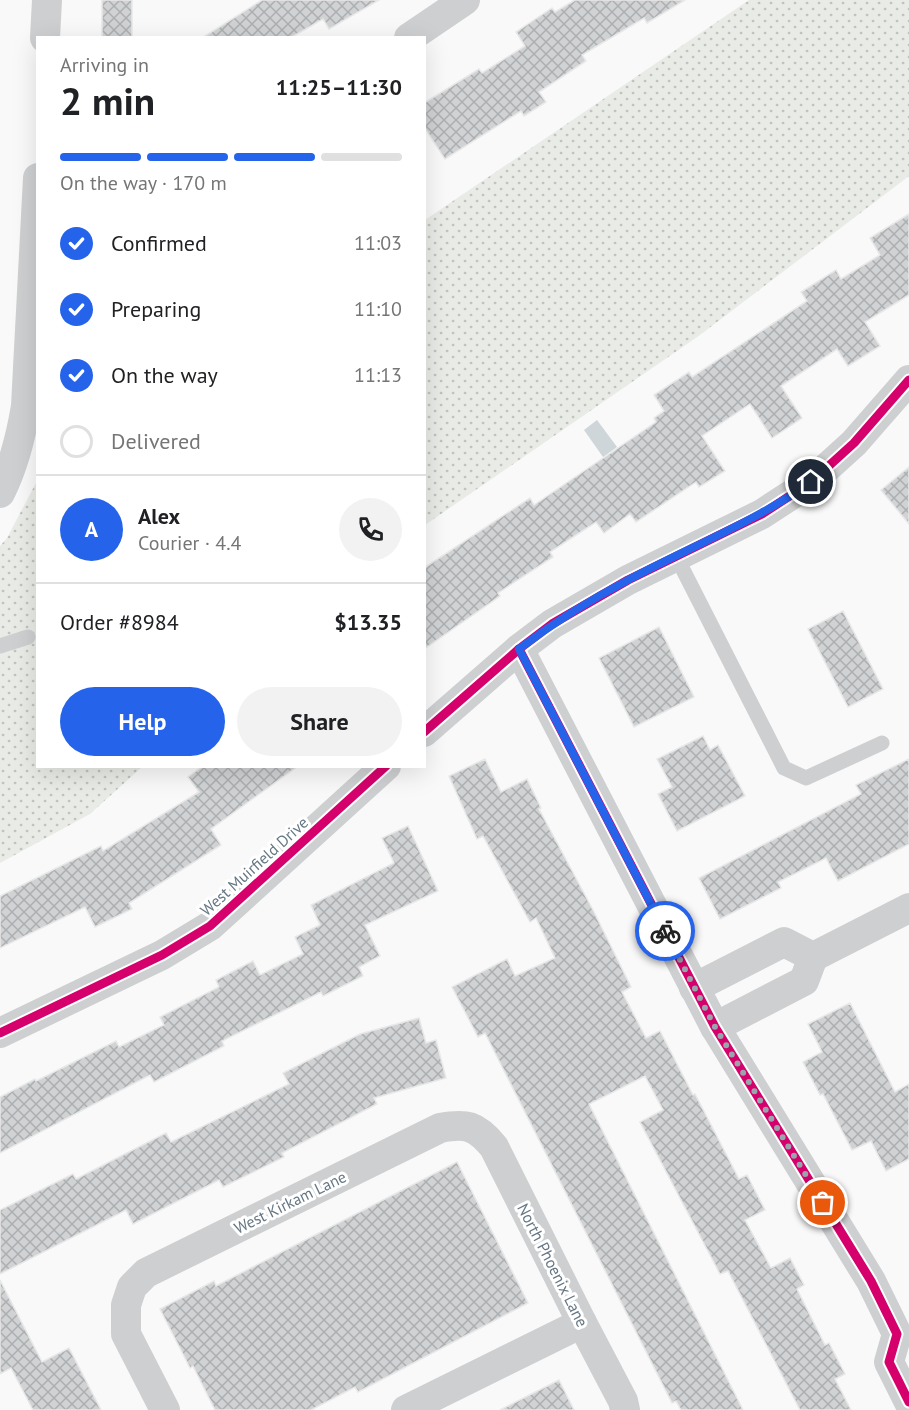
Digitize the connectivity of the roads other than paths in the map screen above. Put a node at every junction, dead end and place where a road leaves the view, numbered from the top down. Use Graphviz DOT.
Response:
graph roads {
  1 [pos="47,0"];
  2 [pos="465,0"];
  3 [pos="45,36"];
  4 [pos="412,36"];
  5 [pos="36,227"];
  6 [pos="909,380"];
  7 [pos="0,493"];
  8 [pos="676,556"];
  9 [pos="28,637"];
  10 [pos="0,646"];
  11 [pos="519,649"];
  12 [pos="426,730"];
  13 [pos="882,743"];
  14 [pos="384,768"];
  15 [pos="909,908"];
  16 [pos="813,957"];
  17 [pos="694,988"];
  18 [pos="715,1027"];
  19 [pos="0,1033"];
  20 [pos="472,1127"];
  21 [pos="582,1323"];
  22 [pos="903,1336"];
  23 [pos="909,1402"];
  24 [pos="165,1410"];
  25 [pos="406,1410"];
  26 [pos="625,1410"];
  1 -- 3 [label="street"];
  2 -- 4 [label="street"];
  5 -- 7 [label="street"];
  6 -- 8 [label="street"];
  8 -- 11 [label="street"];
  8 -- 13 [label="lane"];
  9 -- 10 [label="lane"];
  11 -- 12 [label="street"];
  11 -- 17 [label="street"];
  14 -- 19 [label="street, West Muirfield Drive"];
  15 -- 16 [label="street"];
  16 -- 17 [label="street"];
  16 -- 18 [label="street"];
  17 -- 18 [label="street"];
  18 -- 22 [label="street"];
  20 -- 21 [label="street, North Phoenix Lane"];
  20 -- 24 [label="street, West Kirkam Lane"];
  21 -- 25 [label="street"];
  21 -- 26 [label="street, North Phoenix Lane"];
  22 -- 23 [label="street"];
}
